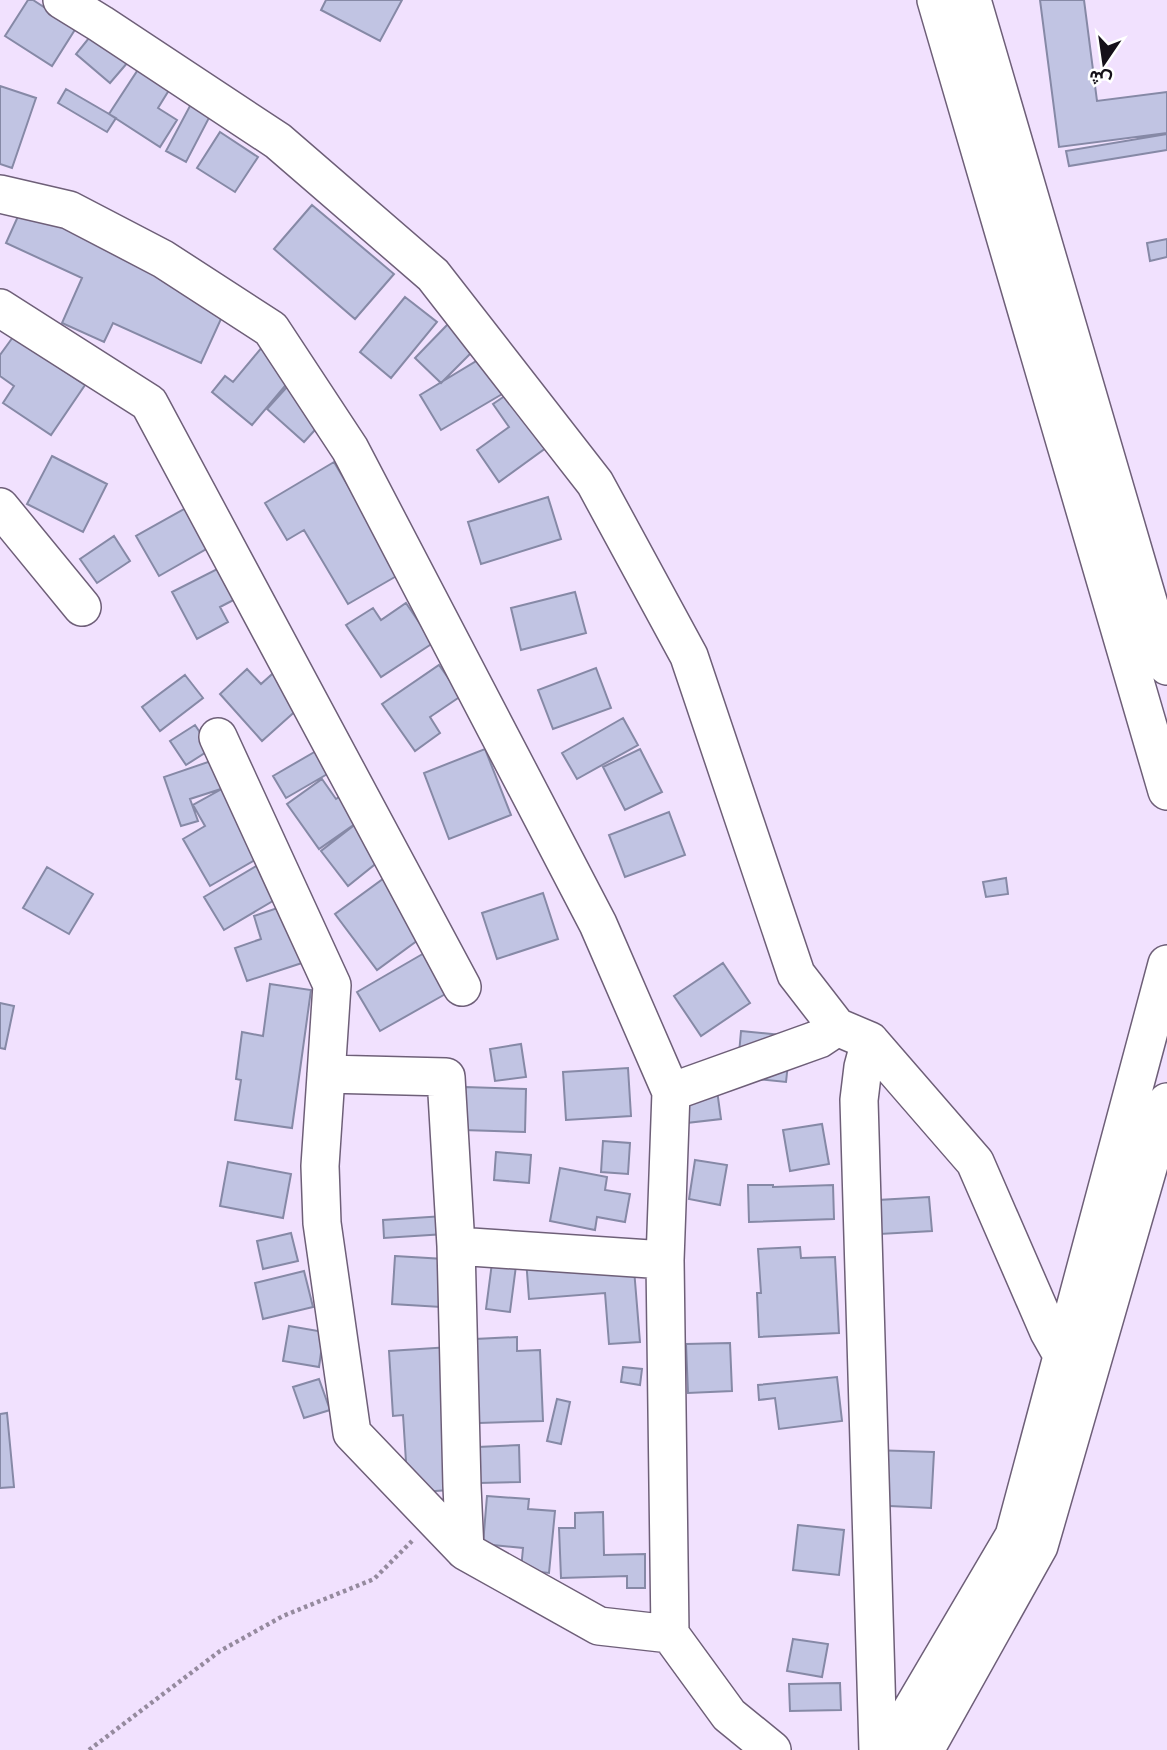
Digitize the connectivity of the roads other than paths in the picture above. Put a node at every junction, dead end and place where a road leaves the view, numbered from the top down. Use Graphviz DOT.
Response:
graph roads {
  1 [pos="62,0"];
  2 [pos="936,0"];
  3 [pos="972,0"];
  4 [pos="0,194"];
  5 [pos="0,307"];
  6 [pos="0,507"];
  7 [pos="0,534"];
  8 [pos="39,555"];
  9 [pos="82,607"];
  10 [pos="1167,666"];
  11 [pos="218,737"];
  12 [pos="1167,791"];
  13 [pos="1167,964"];
  14 [pos="461,987"];
  15 [pos="837,1027"];
  16 [pos="870,1041"];
  17 [pos="326,1074"];
  18 [pos="671,1092"];
  19 [pos="1167,1102"];
  20 [pos="456,1246"];
  21 [pos="666,1260"];
  22 [pos="1062,1355"];
  23 [pos="465,1551"];
  24 [pos="670,1634"];
  25 [pos="772,1750"];
  26 [pos="878,1750"];
  27 [pos="888,1750"];
  28 [pos="925,1750"];
  1 -- 15 [label="street"];
  2 -- 12 [label="street"];
  3 -- 10 [label="street"];
  4 -- 18 [label="street"];
  5 -- 14 [label="street"];
  6 -- 8 [label="street"];
  7 -- 8 [label="street"];
  8 -- 9 [label="street"];
  11 -- 17 [label="street"];
  13 -- 22 [label="street"];
  15 -- 16 [label="street"];
  15 -- 18 [label="street"];
  16 -- 22 [label="street"];
  16 -- 26 [label="street"];
  17 -- 20 [label="street"];
  17 -- 23 [label="street"];
  18 -- 21 [label="street"];
  19 -- 28 [label="street"];
  20 -- 21 [label="street"];
  20 -- 23 [label="street"];
  21 -- 24 [label="street"];
  22 -- 27 [label="street"];
  23 -- 24 [label="street"];
  24 -- 25 [label="street"];
}
